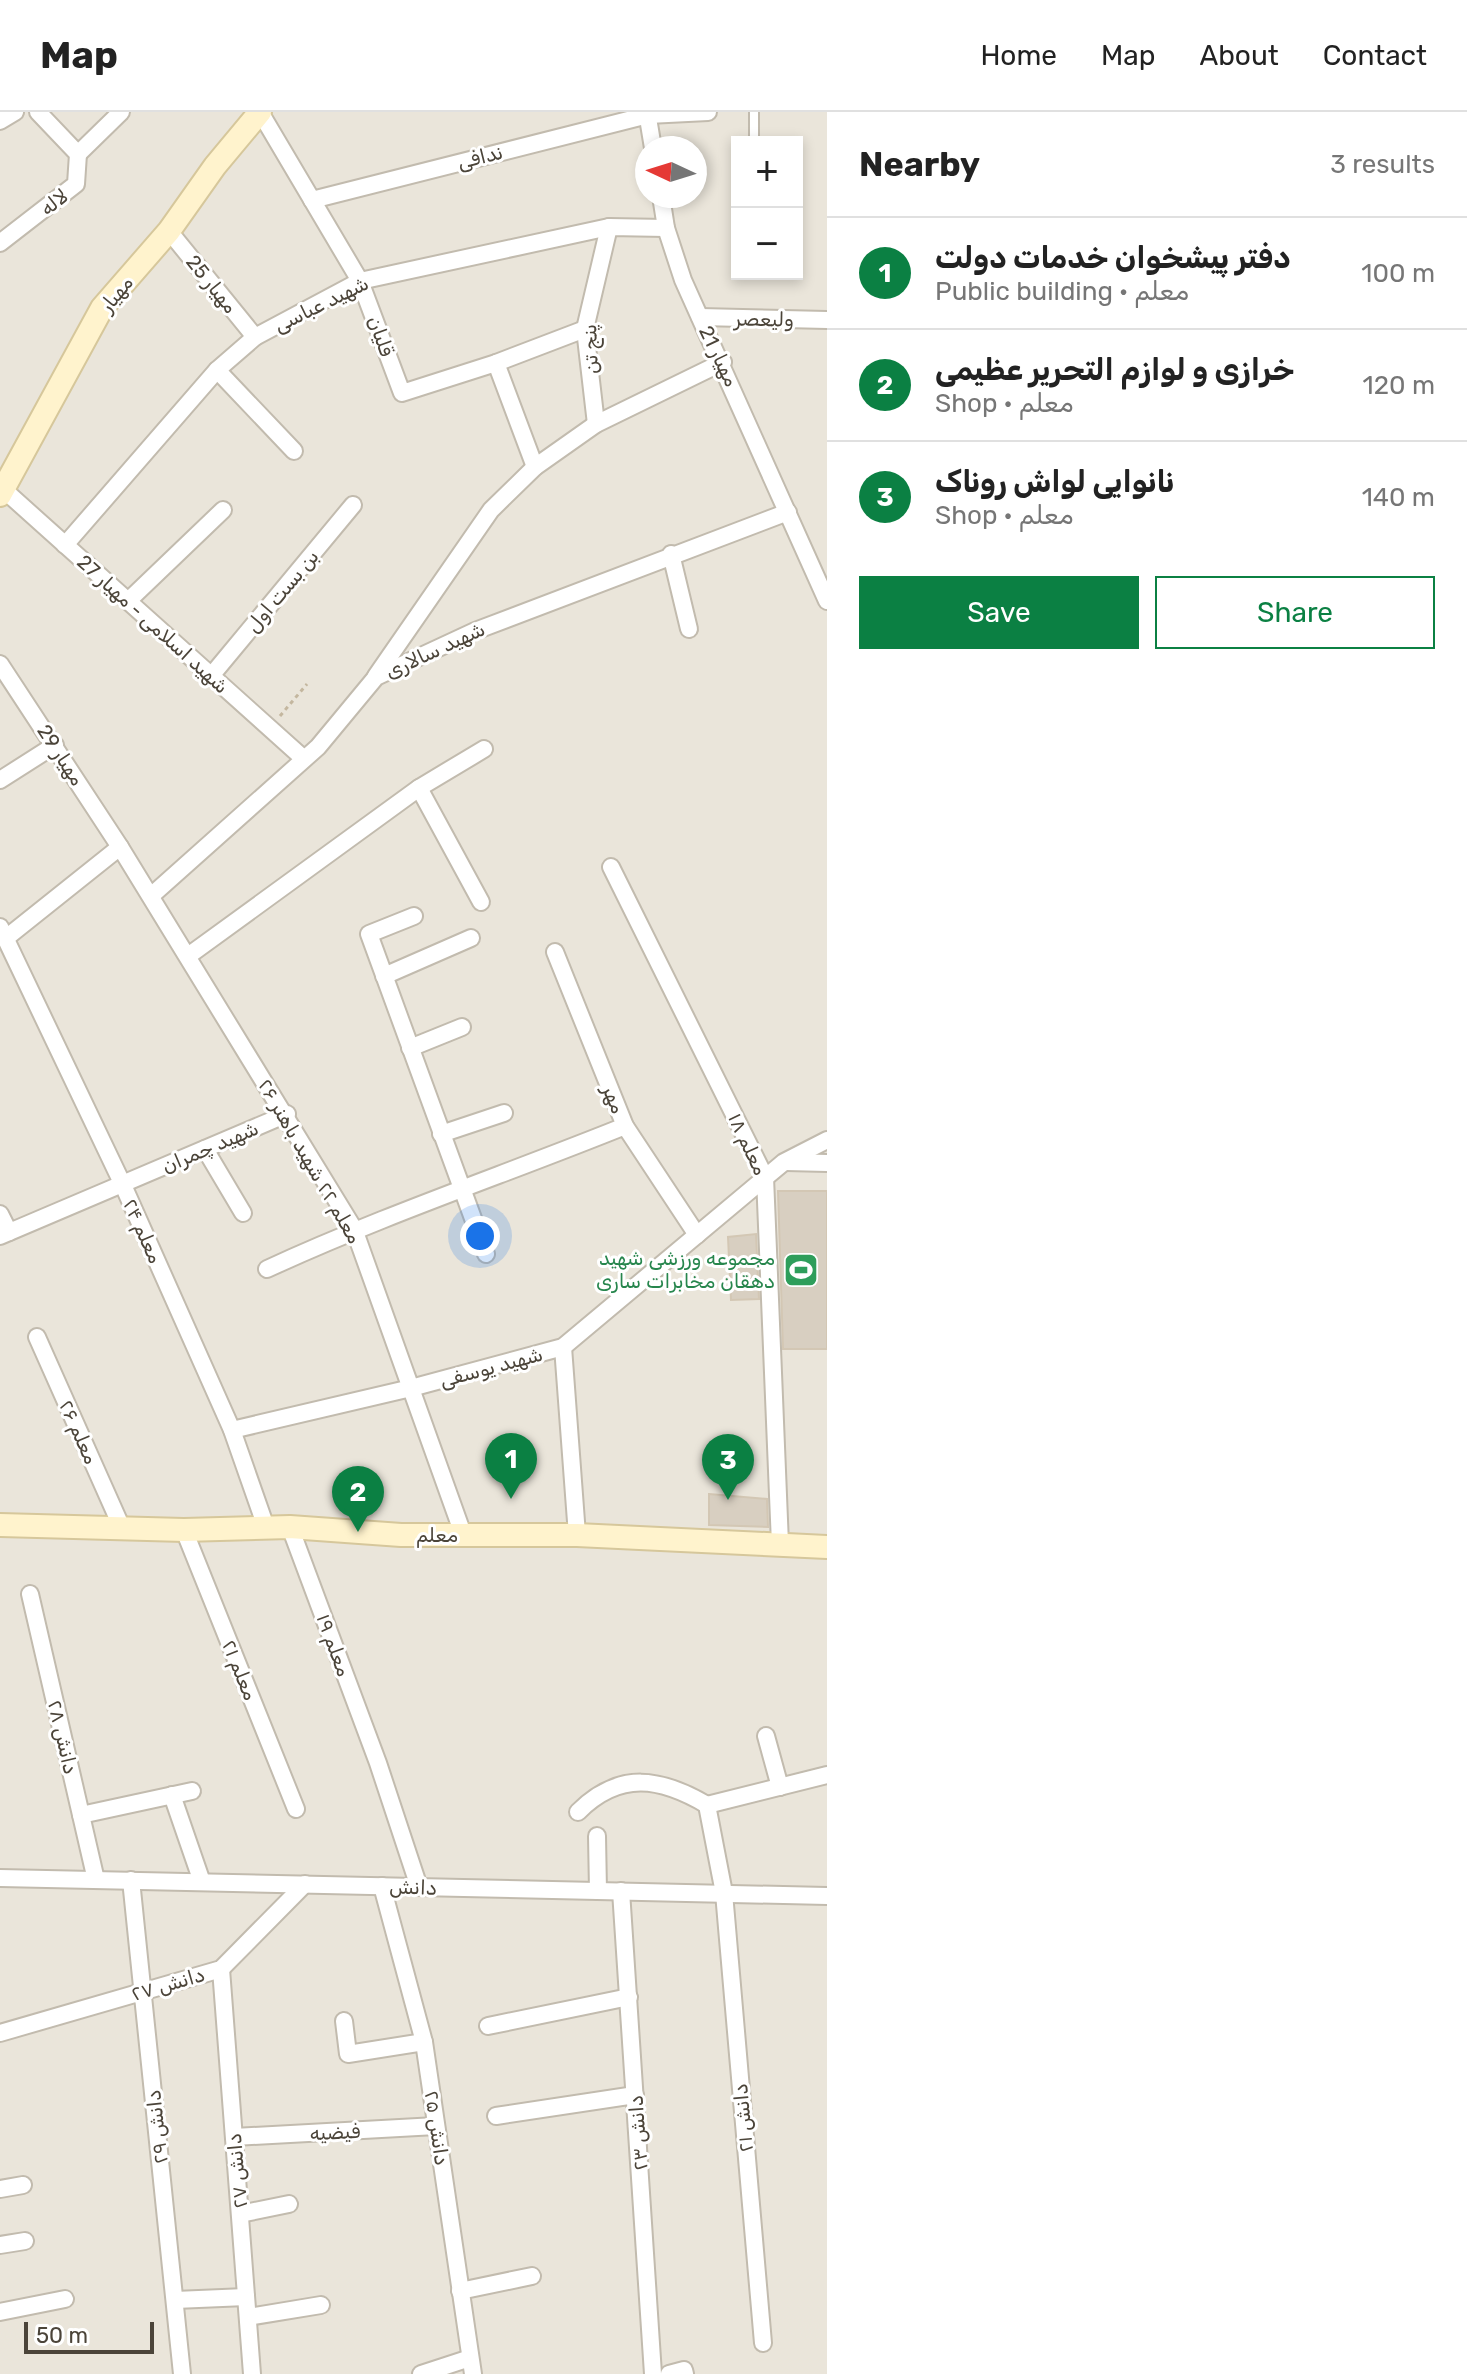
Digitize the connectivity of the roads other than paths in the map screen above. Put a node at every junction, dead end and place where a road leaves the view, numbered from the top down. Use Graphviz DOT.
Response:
graph roads {
  1 [pos="15,112"];
  2 [pos="38,112"];
  3 [pos="121,112"];
  4 [pos="260,112"];
  5 [pos="708,112"];
  6 [pos="754,112"];
  7 [pos="648,113"];
  8 [pos="0,121"];
  9 [pos="651,136"];
  10 [pos="754,136"];
  11 [pos="78,154"];
  12 [pos="312,200"];
  13 [pos="663,208"];
  14 [pos="609,227"];
  15 [pos="666,228"];
  16 [pos="169,231"];
  17 [pos="0,243"];
  18 [pos="360,281"];
  19 [pos="700,317"];
  20 [pos="827,320"];
  21 [pos="585,329"];
  22 [pos="255,337"];
  23 [pos="723,362"];
  24 [pos="496,363"];
  25 [pos="217,370"];
  26 [pos="596,424"];
  27 [pos="294,451"];
  28 [pos="535,467"];
  29 [pos="2,492"];
  30 [pos="353,505"];
  31 [pos="223,510"];
  32 [pos="788,512"];
  33 [pos="65,545"];
  34 [pos="671,554"];
  35 [pos="128,601"];
  36 [pos="827,601"];
  37 [pos="689,629"];
  38 [pos="0,664"];
  39 [pos="211,676"];
  40 [pos="376,677"];
  41 [pos="55,745"];
  42 [pos="484,749"];
  43 [pos="303,758"];
  44 [pos="0,780"];
  45 [pos="419,788"];
  46 [pos="120,847"];
  47 [pos="611,867"];
  48 [pos="151,896"];
  49 [pos="481,902"];
  50 [pos="414,916"];
  51 [pos="3,933"];
  52 [pos="471,938"];
  53 [pos="555,952"];
  54 [pos="188,956"];
  55 [pos="384,976"];
  56 [pos="462,1027"];
  57 [pos="410,1048"];
  58 [pos="504,1113"];
  59 [pos="287,1114"];
  60 [pos="625,1126"];
  61 [pos="441,1134"];
  62 [pos="827,1140"];
  63 [pos="205,1149"];
  64 [pos="784,1162"];
  65 [pos="827,1163"];
  66 [pos="765,1177"];
  67 [pos="123,1185"];
  68 [pos="462,1192"];
  69 [pos="243,1213"];
  70 [pos="0,1214"];
  71 [pos="354,1229"];
  72 [pos="4,1234"];
  73 [pos="697,1235"];
  74 [pos="486,1254"];
  75 [pos="267,1269"];
  76 [pos="37,1337"];
  77 [pos="563,1347"];
  78 [pos="411,1388"];
  79 [pos="232,1430"];
  80 [pos="3,1521"];
  81 [pos="290,1527"];
  82 [pos="122,1528"];
  83 [pos="184,1530"];
  84 [pos="267,1530"];
  85 [pos="463,1534"];
  86 [pos="577,1535"];
  87 [pos="780,1544"];
  88 [pos="827,1547"];
  89 [pos="30,1594"];
  90 [pos="766,1736"];
  91 [pos="827,1775"];
  92 [pos="780,1787"];
  93 [pos="192,1791"];
  94 [pos="172,1795"];
  95 [pos="707,1805"];
  96 [pos="296,1809"];
  97 [pos="578,1812"];
  98 [pos="81,1815"];
  99 [pos="597,1836"];
  100 [pos="0,1878"];
  101 [pos="96,1880"];
  102 [pos="131,1880"];
  103 [pos="202,1882"];
  104 [pos="305,1884"];
  105 [pos="382,1886"];
  106 [pos="419,1887"];
  107 [pos="598,1891"];
  108 [pos="621,1891"];
  109 [pos="724,1893"];
  110 [pos="827,1896"];
  111 [pos="221,1969"];
  112 [pos="144,1991"];
  113 [pos="629,1997"];
  114 [pos="344,2021"];
  115 [pos="488,2026"];
  116 [pos="0,2033"];
  117 [pos="424,2042"];
  118 [pos="635,2095"];
  119 [pos="496,2116"];
  120 [pos="436,2126"];
  121 [pos="234,2137"];
  122 [pos="23,2185"];
  123 [pos="0,2189"];
  124 [pos="289,2204"];
  125 [pos="240,2214"];
  126 [pos="25,2241"];
  127 [pos="0,2245"];
  128 [pos="532,2276"];
  129 [pos="460,2291"];
  130 [pos="246,2297"];
  131 [pos="65,2299"];
  132 [pos="175,2300"];
  133 [pos="321,2305"];
  134 [pos="0,2312"];
  135 [pos="248,2317"];
  136 [pos="763,2343"];
  137 [pos="472,2366"];
  138 [pos="182,2374"];
  139 [pos="252,2374"];
  140 [pos="421,2374"];
  141 [pos="653,2374"];
  1 -- 8 [label="street"];
  2 -- 11 [label="street"];
  3 -- 11 [label="street"];
  4 -- 12 [label="street, قلیان"];
  4 -- 16 [label="main road, مهیار"];
  5 -- 7 [label="street, ندافی"];
  6 -- 10 [label="lane"];
  7 -- 9 [label="street"];
  7 -- 12 [label="street, ندافی"];
  11 -- 17 [label="street, لاله"];
  12 -- 18 [label="street, قلیان"];
  13 -- 15 [label="street, مهیار 21"];
  14 -- 15 [label="street, شهید عباسی"];
  14 -- 18 [label="street, شهید عباسی"];
  14 -- 21 [label="street, پنج تن"];
  15 -- 19 [label="street, مهیار 21"];
  16 -- 22 [label="street, مهیار 25"];
  16 -- 29 [label="main road, مهیار"];
  18 -- 22 [label="street, شهید عباسی"];
  18 -- 24 [label="street, قلیان"];
  19 -- 20 [label="street, ولیعصر"];
  19 -- 23 [label="street, مهیار 21"];
  21 -- 24 [label="street, قلیان"];
  21 -- 26 [label="street, پنج تن"];
  22 -- 25 [label="street, شهید عباسی"];
  23 -- 26 [label="street"];
  23 -- 32 [label="street, مهیار 21"];
  24 -- 28 [label="street"];
  25 -- 27 [label="street"];
  25 -- 33 [label="street, شهید عباسی"];
  26 -- 28 [label="street"];
  28 -- 40 [label="street"];
  29 -- 33 [label="street, شهید اسلامی - مهیار 27"];
  30 -- 39 [label="street, بن بست اول"];
  31 -- 35 [label="street"];
  32 -- 34 [label="street, شهید سالاری"];
  32 -- 36 [label="street, مهیار 21"];
  33 -- 35 [label="street, شهید اسلامی - مهیار 27"];
  34 -- 37 [label="street"];
  34 -- 40 [label="street, شهید سالاری"];
  35 -- 39 [label="street, شهید اسلامی - مهیار 27"];
  38 -- 41 [label="street, مهیار 29"];
  39 -- 43 [label="street, شهید اسلامی - مهیار 27"];
  40 -- 43 [label="street, شهید سالاری"];
  41 -- 44 [label="street"];
  41 -- 46 [label="street, مهیار 29"];
  42 -- 45 [label="street"];
  43 -- 48 [label="street, شهید سالاری"];
  45 -- 49 [label="street"];
  45 -- 54 [label="street"];
  46 -- 48 [label="street, مهیار 29"];
  46 -- 51 [label="street"];
  47 -- 66 [label="street, معلم ۱۸"];
  48 -- 54 [label="street, معلم ۲۲ شهید باهنر ۲۶"];
  50 -- 55 [label="street"];
  51 -- 67 [label="street, معلم ۲۴"];
  52 -- 55 [label="street"];
  53 -- 60 [label="street, مهر"];
  54 -- 59 [label="street, معلم ۲۲ شهید باهنر ۲۶"];
  55 -- 57 [label="street"];
  56 -- 57 [label="street"];
  57 -- 61 [label="street"];
  58 -- 61 [label="street"];
  59 -- 63 [label="street, شهید چمران"];
  59 -- 71 [label="street, معلم ۲۲ شهید باهنر ۲۶"];
  60 -- 68 [label="street"];
  60 -- 73 [label="street, مهر"];
  61 -- 68 [label="street"];
  62 -- 64 [label="street, شهید یوسفی"];
  63 -- 67 [label="street, شهید چمران"];
  63 -- 69 [label="street"];
  64 -- 65 [label="street"];
  64 -- 66 [label="street, شهید یوسفی"];
  66 -- 73 [label="street, شهید یوسفی"];
  66 -- 87 [label="street, معلم ۱۸"];
  67 -- 72 [label="street, شهید چمران"];
  67 -- 79 [label="street, معلم ۲۴"];
  68 -- 71 [label="street"];
  68 -- 74 [label="street"];
  70 -- 72 [label="street"];
  71 -- 75 [label="street"];
  71 -- 78 [label="street, معلم ۲۲ شهید باهنر ۲۶"];
  73 -- 77 [label="street, شهید یوسفی"];
  76 -- 82 [label="street, معلم ۲۶"];
  77 -- 78 [label="street, شهید یوسفی"];
  77 -- 86 [label="street"];
  78 -- 79 [label="street, شهید یوسفی"];
  78 -- 85 [label="street, معلم ۲۲ شهید باهنر ۲۶"];
  79 -- 84 [label="street, معلم ۲۴"];
  80 -- 82 [label="main road, معلم"];
  81 -- 84 [label="main road, معلم"];
  81 -- 85 [label="main road, معلم"];
  81 -- 106 [label="street, معلم ۱۹"];
  82 -- 83 [label="main road, معلم"];
  83 -- 84 [label="main road, معلم"];
  83 -- 96 [label="street, معلم ۲۱"];
  85 -- 86 [label="main road, معلم"];
  86 -- 87 [label="main road, معلم"];
  87 -- 88 [label="main road, معلم"];
  89 -- 98 [label="street, دانش ۲۸"];
  90 -- 92 [label="street"];
  91 -- 92 [label="street"];
  92 -- 95 [label="street"];
  93 -- 94 [label="street"];
  94 -- 98 [label="street"];
  94 -- 103 [label="street"];
  95 -- 97 [label="street"];
  95 -- 109 [label="street, دانش ٢١"];
  98 -- 101 [label="street, دانش ۲۸"];
  99 -- 107 [label="street"];
  100 -- 101 [label="street, دانش"];
  101 -- 102 [label="street, دانش"];
  102 -- 103 [label="street, دانش"];
  102 -- 112 [label="street, دانش ٢٩"];
  103 -- 104 [label="street, دانش"];
  104 -- 105 [label="street, دانش"];
  104 -- 111 [label="street, دانش ۲۷"];
  105 -- 106 [label="street, دانش"];
  105 -- 117 [label="street, دانش ۲۵"];
  106 -- 107 [label="street, دانش"];
  107 -- 108 [label="street, دانش"];
  108 -- 109 [label="street, دانش"];
  108 -- 113 [label="street, دانش ٢٣"];
  109 -- 110 [label="street, دانش"];
  109 -- 136 [label="street, دانش ٢١"];
  111 -- 112 [label="street, دانش ۲۷"];
  111 -- 121 [label="street, دانش ٢٧"];
  112 -- 116 [label="street, دانش ۲۷"];
  112 -- 132 [label="street, دانش ٢٩"];
  113 -- 115 [label="street"];
  113 -- 118 [label="street, دانش ٢٣"];
  114 -- 117 [label="street"];
  117 -- 120 [label="street, دانش ۲۵"];
  118 -- 119 [label="street"];
  118 -- 141 [label="street, دانش ٢٣"];
  120 -- 121 [label="street, فیضیه"];
  120 -- 129 [label="street, دانش ۲۵"];
  121 -- 125 [label="street, دانش ٢٧"];
  122 -- 123 [label="street"];
  124 -- 125 [label="street"];
  125 -- 130 [label="street, دانش ٢٧"];
  126 -- 127 [label="street"];
  128 -- 129 [label="street"];
  129 -- 137 [label="street, دانش ۲۵"];
  130 -- 132 [label="street"];
  130 -- 135 [label="street, دانش ٢٧"];
  131 -- 134 [label="street"];
  132 -- 138 [label="street, دانش ٢٩"];
  133 -- 135 [label="street"];
  135 -- 139 [label="street, دانش ٢٧"];
  137 -- 140 [label="street"];
}
